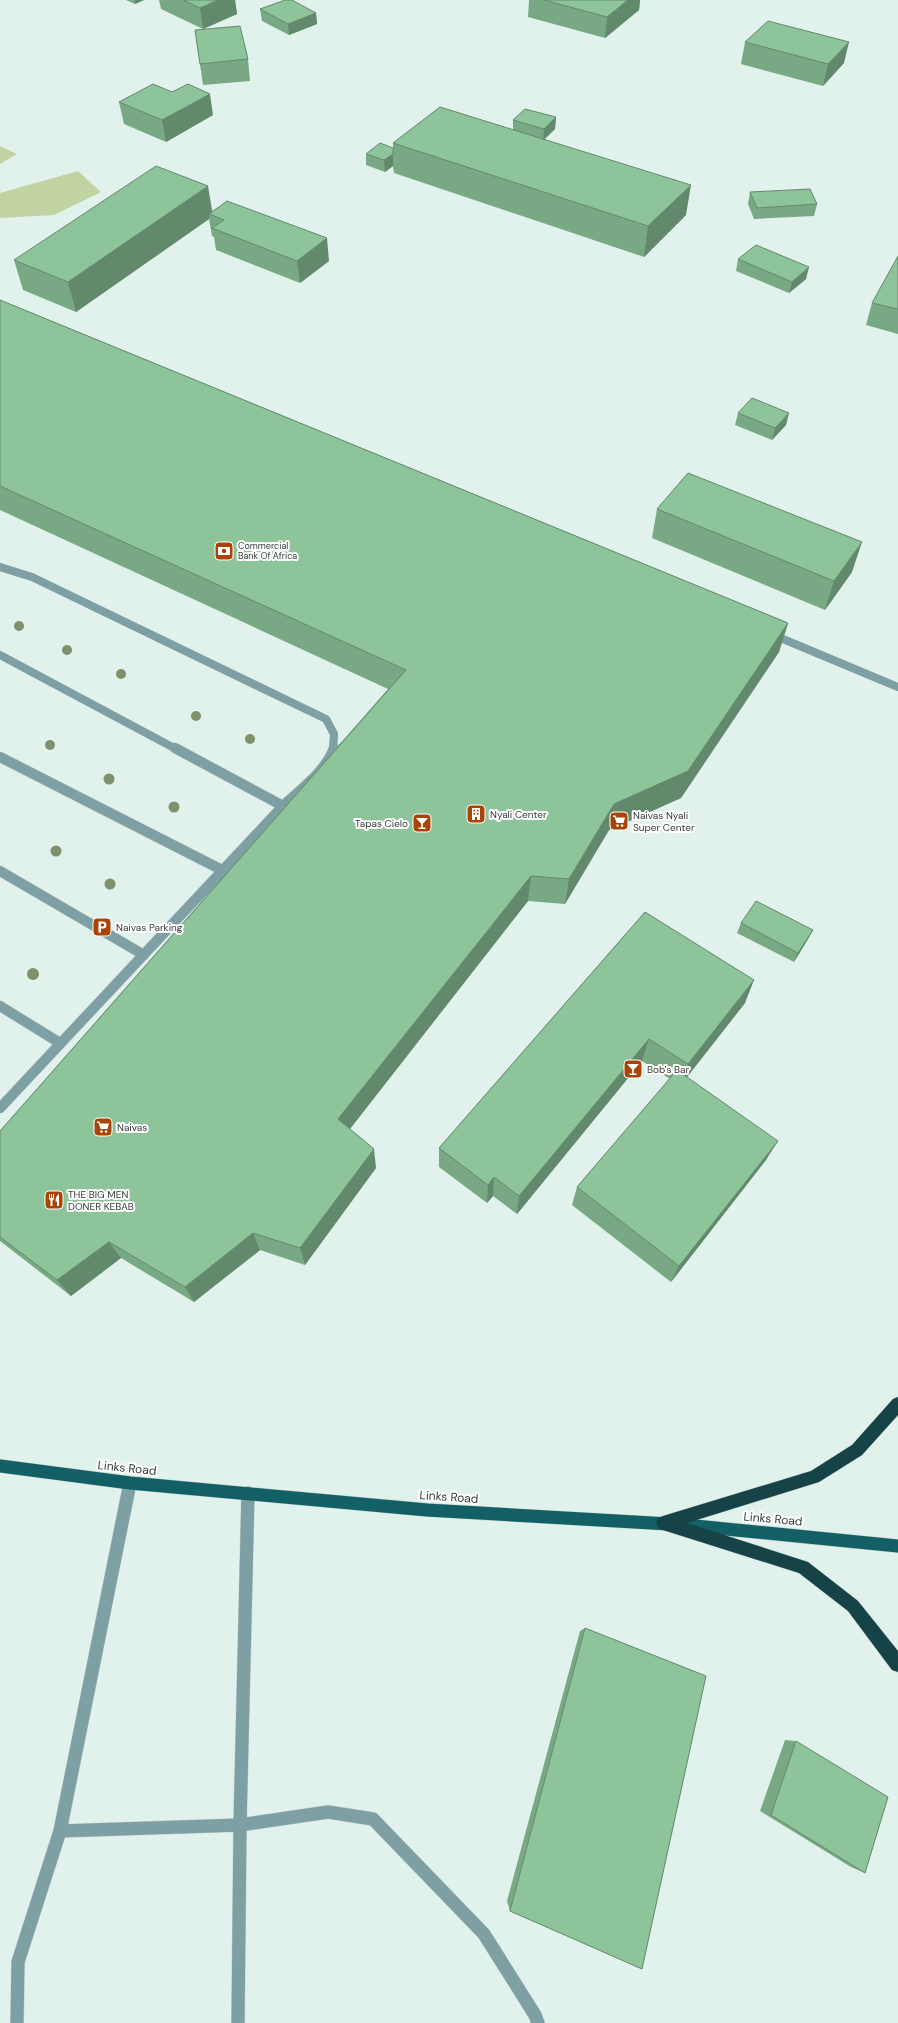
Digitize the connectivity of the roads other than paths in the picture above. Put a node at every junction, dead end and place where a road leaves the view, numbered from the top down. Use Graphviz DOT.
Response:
graph roads {
  1 [pos="0,567"];
  2 [pos="766,632"];
  3 [pos="0,655"];
  4 [pos="898,687"];
  5 [pos="0,757"];
  6 [pos="283,806"];
  7 [pos="222,870"];
  8 [pos="0,871"];
  9 [pos="144,955"];
  10 [pos="0,1006"];
  11 [pos="60,1043"];
  12 [pos="0,1108"];
  13 [pos="898,1404"];
  14 [pos="0,1466"];
  15 [pos="130,1483"];
  16 [pos="248,1493"];
  17 [pos="662,1523"];
  18 [pos="898,1546"];
  19 [pos="898,1664"];
  20 [pos="240,1825"];
  21 [pos="60,1831"];
  22 [pos="17,2023"];
  23 [pos="238,2023"];
  24 [pos="538,2023"];
  1 -- 6 [label="street"];
  2 -- 4 [label="street"];
  3 -- 6 [label="street"];
  5 -- 7 [label="street"];
  6 -- 7 [label="street"];
  7 -- 9 [label="street"];
  8 -- 9 [label="street"];
  9 -- 11 [label="street"];
  10 -- 11 [label="street"];
  11 -- 12 [label="street"];
  13 -- 17 [label="highway"];
  14 -- 15 [label="main road, Links Road"];
  15 -- 16 [label="main road, Links Road"];
  15 -- 21 [label="street"];
  16 -- 17 [label="main road, Links Road"];
  16 -- 20 [label="street"];
  17 -- 18 [label="main road, Links Road"];
  17 -- 19 [label="highway"];
  20 -- 21 [label="street"];
  20 -- 23 [label="street"];
  20 -- 24 [label="street"];
  21 -- 22 [label="street"];
}
